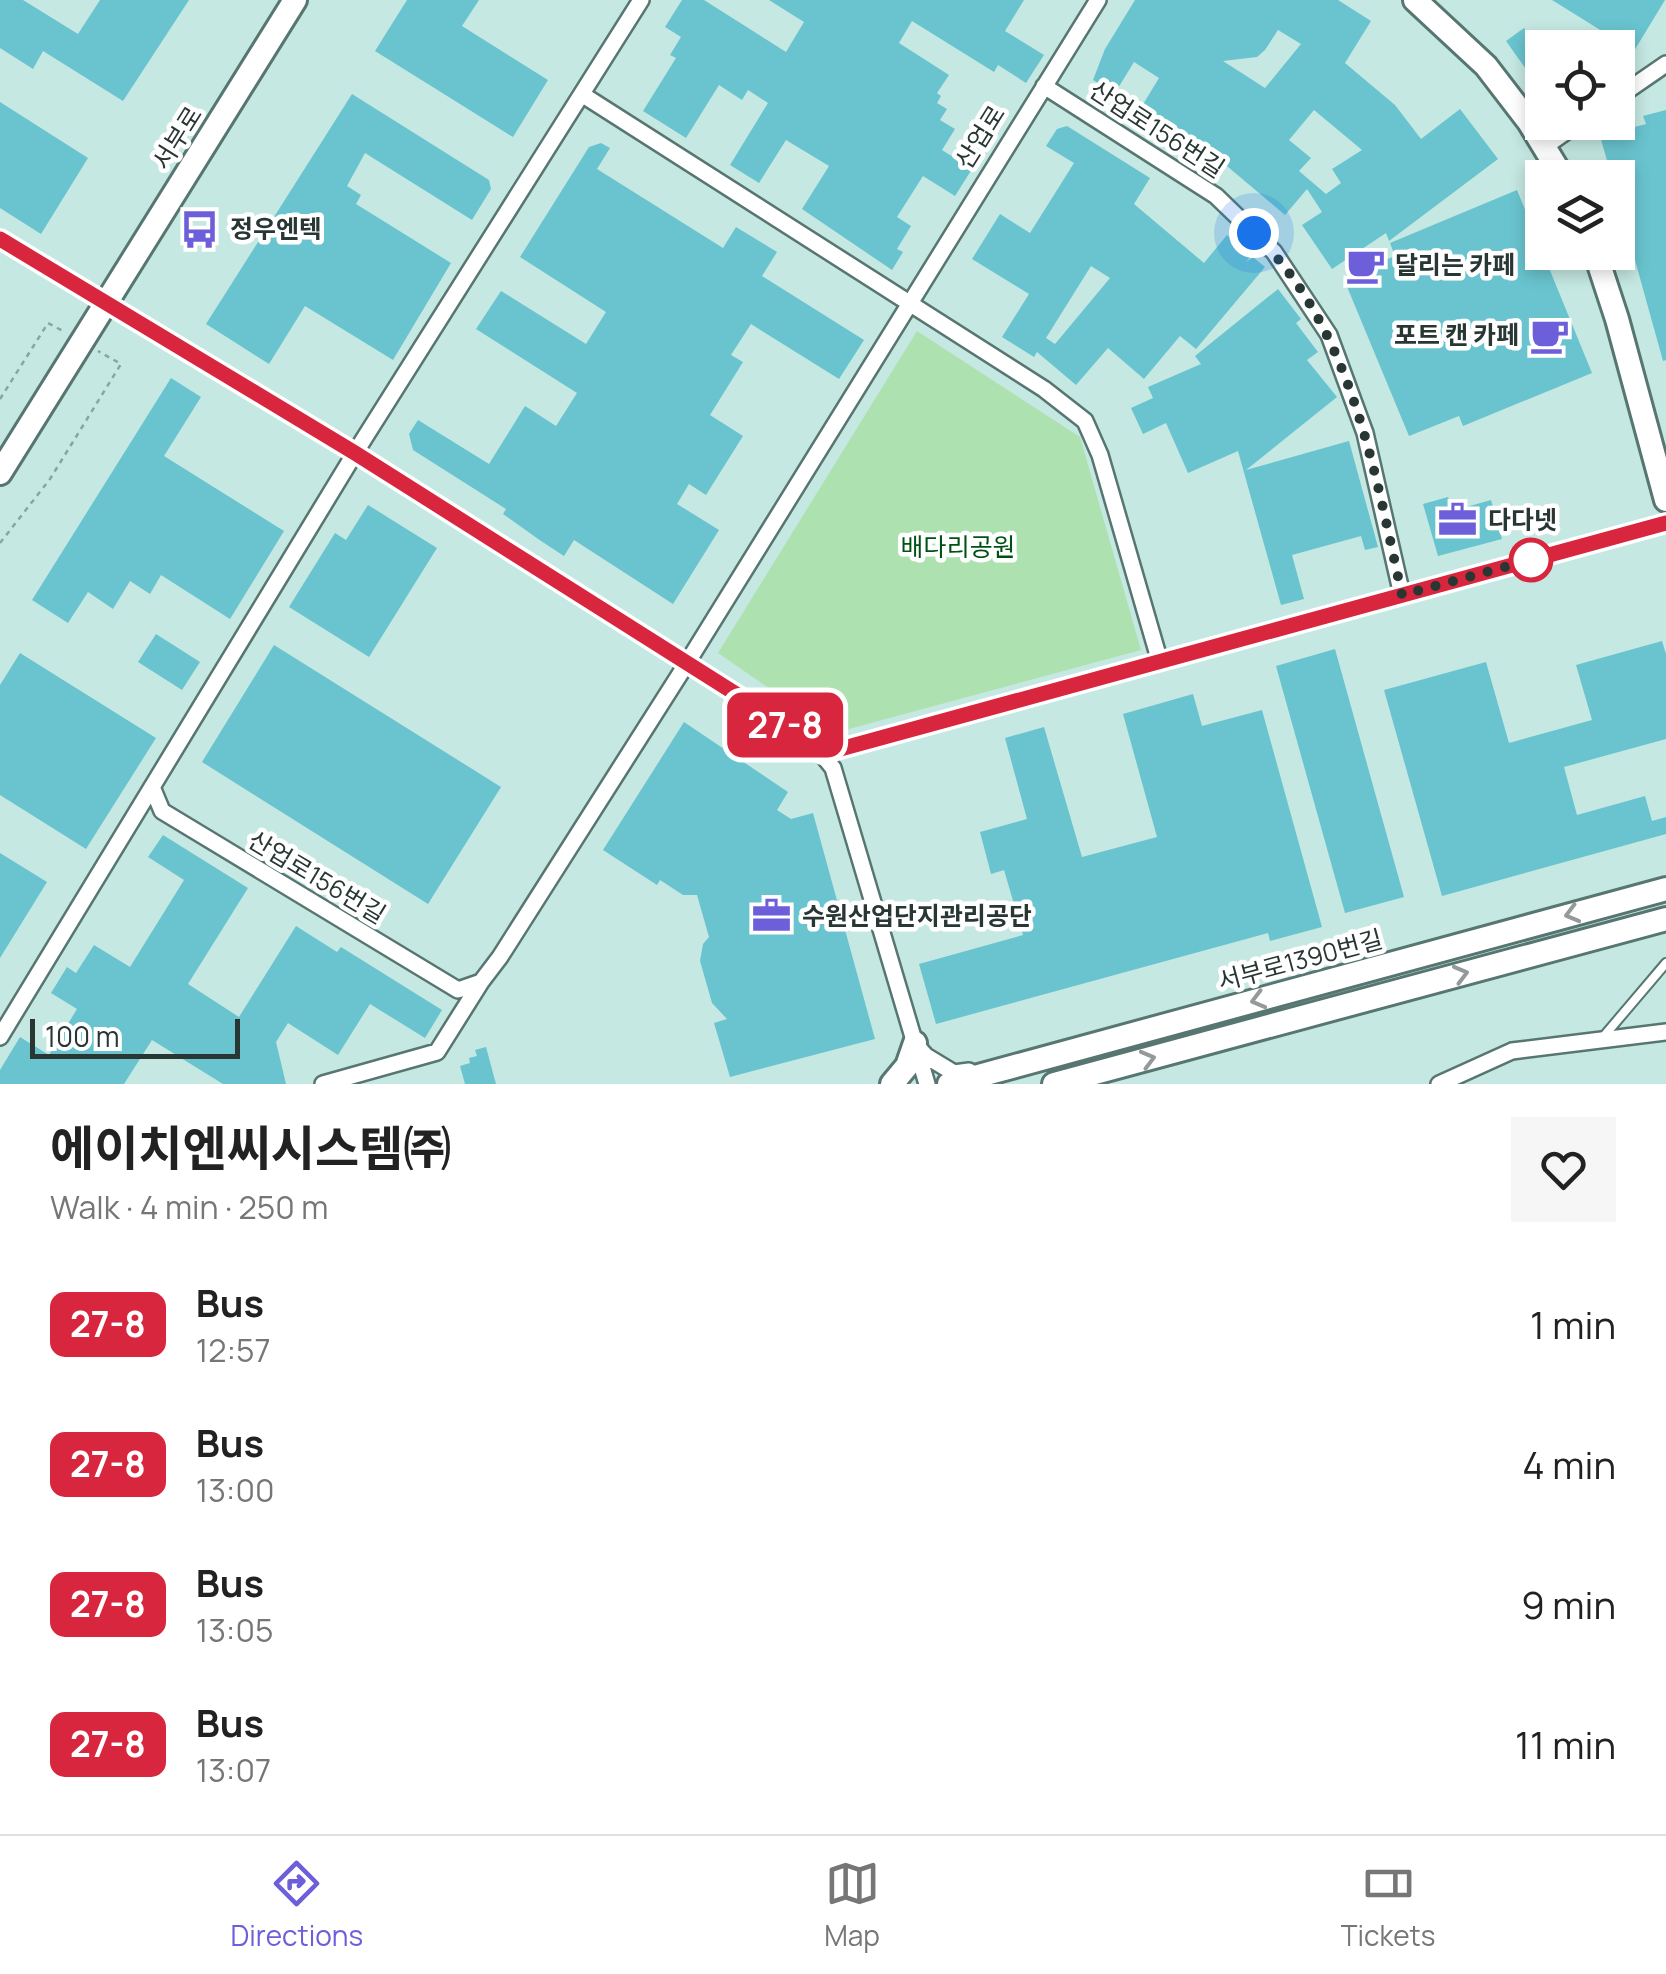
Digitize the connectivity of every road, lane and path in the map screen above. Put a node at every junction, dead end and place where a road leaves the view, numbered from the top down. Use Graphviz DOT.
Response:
graph roads {
  1 [pos="295,0"];
  2 [pos="641,0"];
  3 [pos="1098,0"];
  4 [pos="1414,0"];
  5 [pos="1666,64"];
  6 [pos="1635,85"];
  7 [pos="1044,86"];
  8 [pos="583,95"];
  9 [pos="1554,140"];
  10 [pos="1544,147"];
  11 [pos="1552,160"];
  12 [pos="0,239"];
  13 [pos="1601,270"];
  14 [pos="910,303"];
  15 [pos="105,305"];
  16 [pos="48,323"];
  17 [pos="121,364"];
  18 [pos="0,399"];
  19 [pos="355,453"];
  20 [pos="0,473"];
  21 [pos="1666,500"];
  22 [pos="1666,523"];
  23 [pos="0,544"];
  24 [pos="1402,595"];
  25 [pos="1160,662"];
  26 [pos="687,663"];
  27 [pos="822,754"];
  28 [pos="152,787"];
  29 [pos="1666,888"];
  30 [pos="1666,919"];
  31 [pos="1666,964"];
  32 [pos="481,982"];
  33 [pos="1666,1032"];
  34 [pos="0,1036"];
  35 [pos="1600,1040"];
  36 [pos="915,1043"];
  37 [pos="1034,1061"];
  38 [pos="323,1084"];
  39 [pos="892,1084"];
  40 [pos="927,1084"];
  41 [pos="949,1084"];
  42 [pos="1054,1084"];
  43 [pos="1439,1084"];
  1 -- 15 [label="street, 서부로"];
  2 -- 8 [label="street"];
  3 -- 7 [label="street, 산업로"];
  4 -- 10 [label="street"];
  5 -- 6 [label="street"];
  7 -- 14 [label="street, 산업로"];
  7 -- 24 [label="street, 산업로156번길"];
  8 -- 14 [label="street"];
  8 -- 19 [label="street"];
  9 -- 10 [label="street"];
  10 -- 11 [label="street"];
  12 -- 15 [label="street"];
  13 -- 21 [label="street"];
  14 -- 25 [label="street"];
  14 -- 26 [label="street"];
  15 -- 19 [label="street"];
  15 -- 20 [label="street, 서부로"];
  16 -- 18 [label="path"];
  17 -- 23 [label="path"];
  19 -- 26 [label="street"];
  19 -- 28 [label="street"];
  22 -- 24 [label="street"];
  24 -- 25 [label="street"];
  25 -- 27 [label="street"];
  26 -- 27 [label="street"];
  26 -- 32 [label="street"];
  27 -- 36 [label="street"];
  28 -- 32 [label="street, 산업로156번길"];
  28 -- 34 [label="street"];
  29 -- 37 [label="street, 서부로1390번길, one-way"];
  42 -- 30 [label="street, one-way"];
  31 -- 35 [label="lane"];
  32 -- 38 [label="street"];
  33 -- 35 [label="street"];
  35 -- 43 [label="street"];
  36 -- 37 [label="street"];
  36 -- 39 [label="street"];
  36 -- 40 [label="street"];
  37 -- 41 [label="street, 서부로1390번길"];
}
